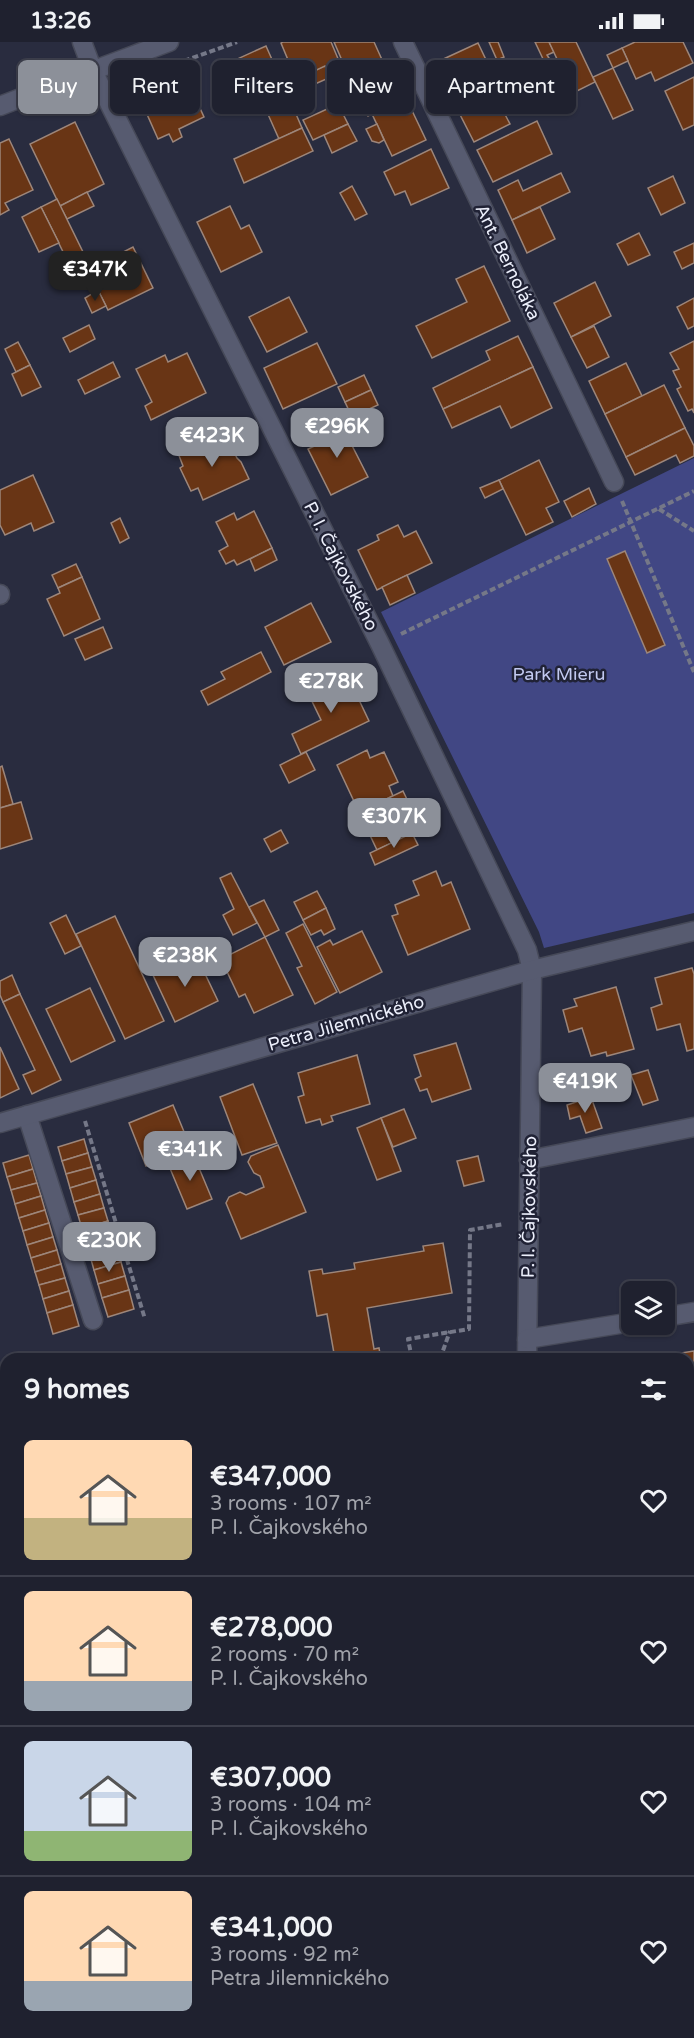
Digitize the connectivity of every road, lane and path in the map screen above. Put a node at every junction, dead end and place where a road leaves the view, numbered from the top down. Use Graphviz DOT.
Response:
graph roads {
  1 [pos="82,42"];
  2 [pos="169,42"];
  3 [pos="403,42"];
  4 [pos="89,60"];
  5 [pos="98,69"];
  6 [pos="98,81"];
  7 [pos="18,99"];
  8 [pos="0,106"];
  9 [pos="614,482"];
  10 [pos="694,491"];
  11 [pos="658,509"];
  12 [pos="631,522"];
  13 [pos="694,531"];
  14 [pos="380,644"];
  15 [pos="694,672"];
  16 [pos="694,931"];
  17 [pos="532,970"];
  18 [pos="78,1100"];
  19 [pos="27,1115"];
  20 [pos="0,1123"];
  21 [pos="694,1127"];
  22 [pos="529,1160"];
  23 [pos="504,1224"];
  24 [pos="694,1312"];
  25 [pos="675,1315"];
  26 [pos="145,1319"];
  27 [pos="93,1320"];
  28 [pos="621,1324"];
  29 [pos="451,1331"];
  30 [pos="527,1339"];
  31 [pos="411,1353"];
  32 [pos="442,1353"];
  33 [pos="527,1353"];
  1 -- 4 [label="street, P. I. Čajkovského"];
  2 -- 5 [label="street"];
  3 -- 9 [label="street, Ant. Bernoláka"];
  6 -- 14 [label="street, P. I. Čajkovského"];
  7 -- 8 [label="street"];
  10 -- 11 [label="path"];
  11 -- 12 [label="path"];
  11 -- 13 [label="path"];
  12 -- 14 [label="path"];
  12 -- 15 [label="path"];
  14 -- 17 [label="street, P. I. Čajkovského"];
  16 -- 17 [label="street, Petra Jilemnického"];
  17 -- 18 [label="street, Petra Jilemnického"];
  17 -- 22 [label="street, P. I. Čajkovského"];
  18 -- 19 [label="street, Petra Jilemnického"];
  18 -- 26 [label="path"];
  19 -- 20 [label="street, Petra Jilemnického"];
  19 -- 27 [label="street"];
  21 -- 22 [label="street"];
  22 -- 30 [label="street, P. I. Čajkovského"];
  23 -- 29 [label="path"];
  24 -- 25 [label="street"];
  28 -- 30 [label="street"];
  29 -- 31 [label="path"];
  29 -- 32 [label="path"];
  30 -- 33 [label="street, P. I. Čajkovského"];
}
